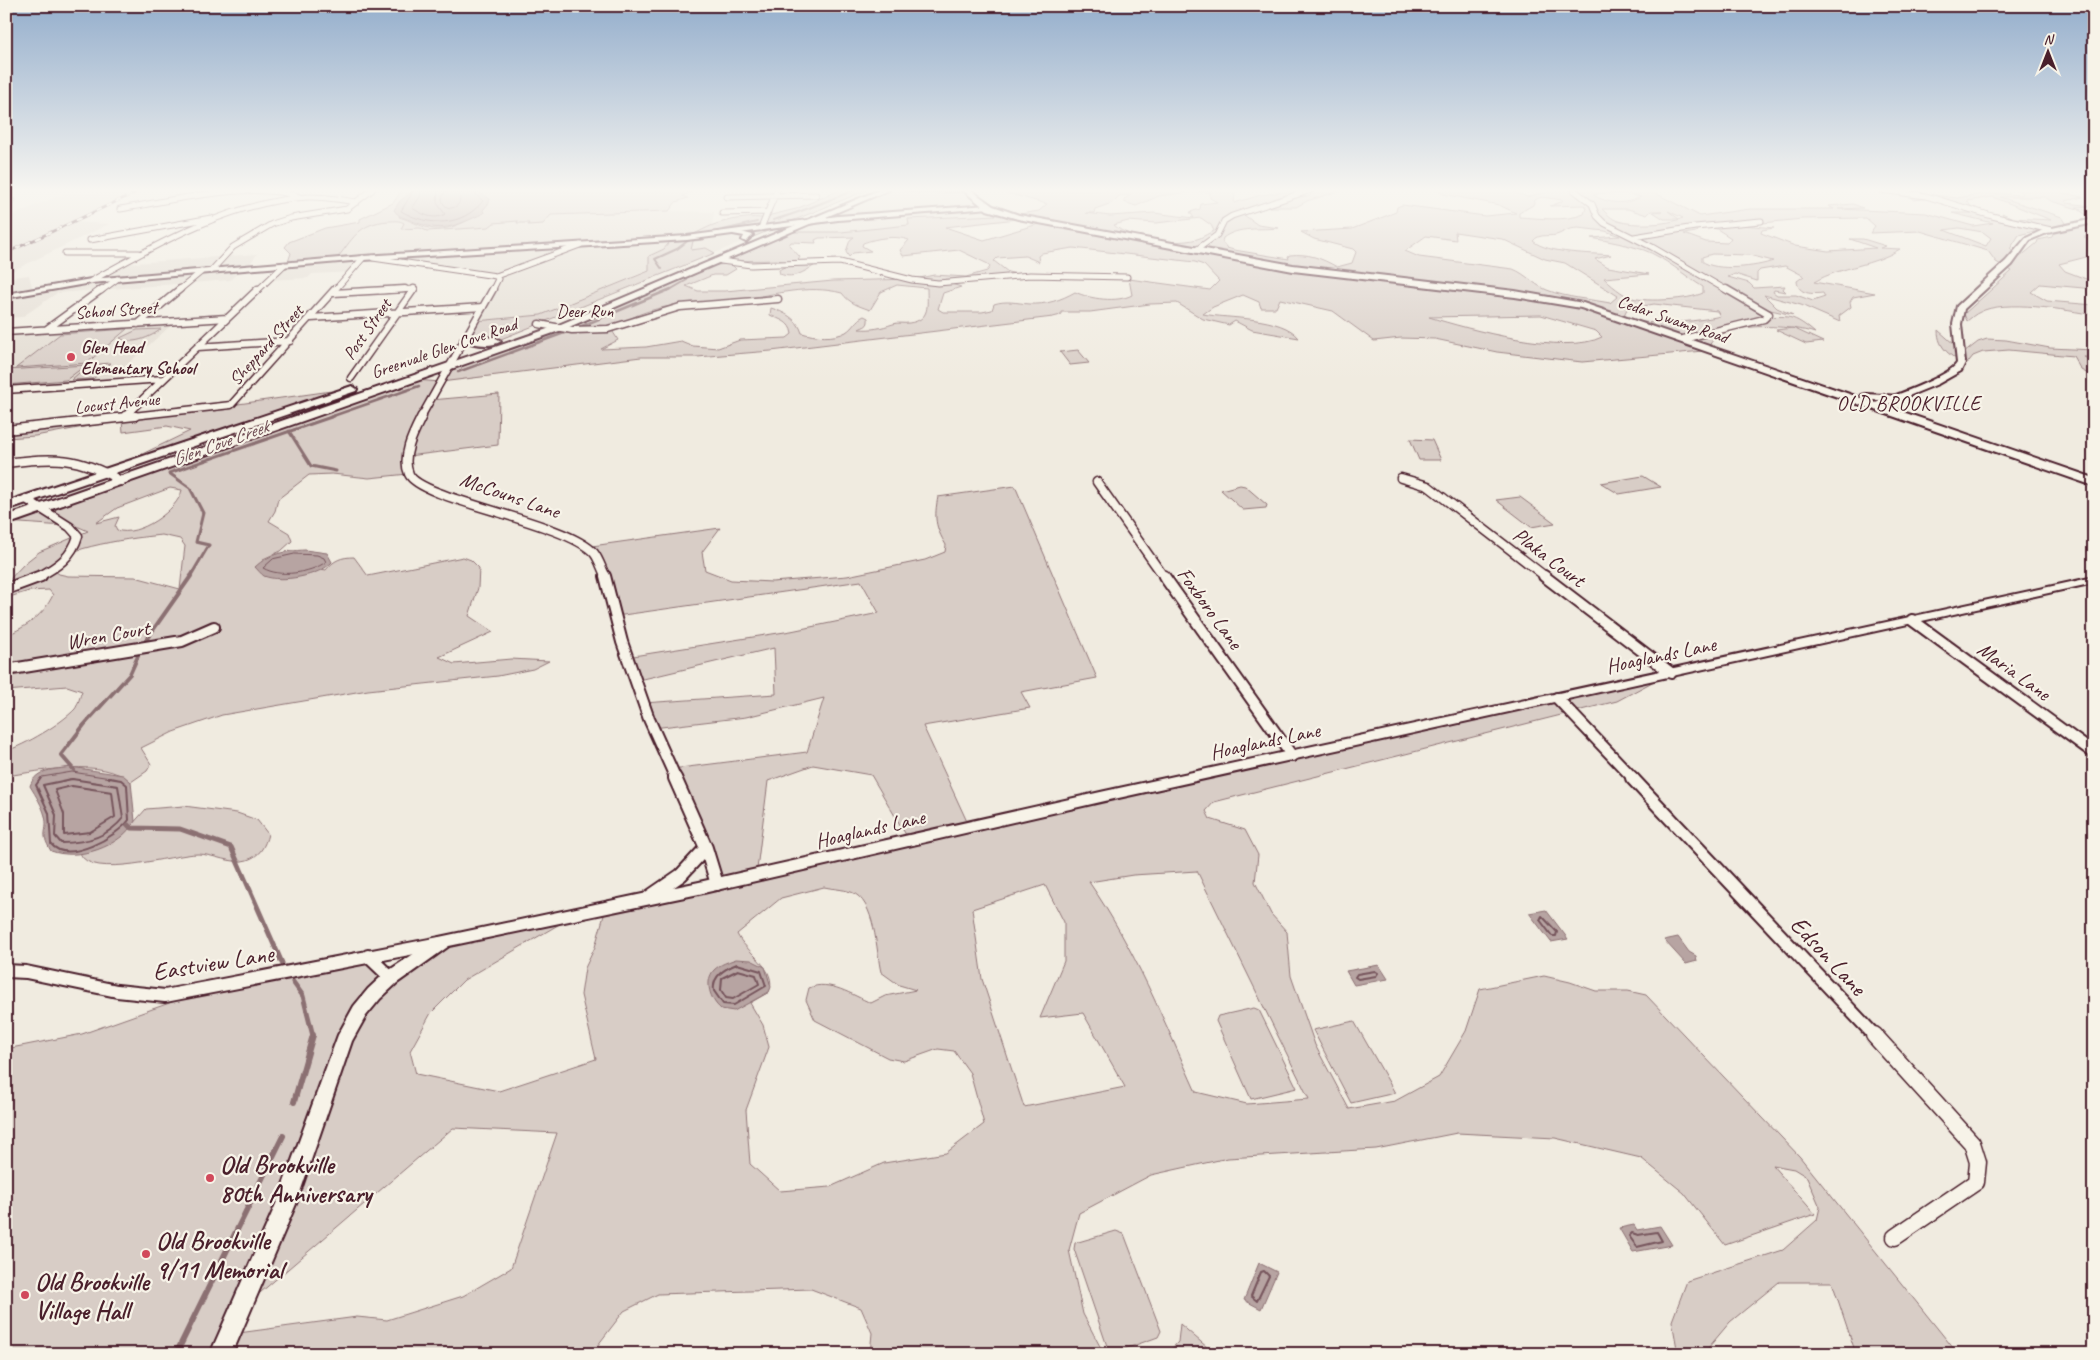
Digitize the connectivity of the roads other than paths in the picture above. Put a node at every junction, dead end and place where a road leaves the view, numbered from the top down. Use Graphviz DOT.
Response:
graph roads {
  1 [pos="143,253"];
  2 [pos="227,253"];
  3 [pos="445,253"];
  4 [pos="557,253"];
  5 [pos="713,253"];
  6 [pos="739,253"];
  7 [pos="1216,253"];
  8 [pos="1663,253"];
  9 [pos="2017,253"];
  10 [pos="363,258"];
  11 [pos="373,258"];
  12 [pos="721,261"];
  13 [pos="284,265"];
  14 [pos="211,271"];
  15 [pos="201,272"];
  16 [pos="496,276"];
  17 [pos="1127,277"];
  18 [pos="117,279"];
  19 [pos="91,281"];
  20 [pos="333,293"];
  21 [pos="612,295"];
  22 [pos="6,296"];
  23 [pos="778,299"];
  24 [pos="483,307"];
  25 [pos="397,313"];
  26 [pos="560,316"];
  27 [pos="227,318"];
  28 [pos="311,318"];
  29 [pos="138,324"];
  30 [pos="539,324"];
  31 [pos="559,328"];
  32 [pos="47,329"];
  33 [pos="6,332"];
  34 [pos="466,339"];
  35 [pos="1683,339"];
  36 [pos="290,341"];
  37 [pos="496,341"];
  38 [pos="198,347"];
  39 [pos="458,353"];
  40 [pos="449,368"];
  41 [pos="351,378"];
  42 [pos="164,379"];
  43 [pos="410,380"];
  44 [pos="440,382"];
  45 [pos="6,390"];
  46 [pos="1841,394"];
  47 [pos="1896,398"];
  48 [pos="231,405"];
  49 [pos="1876,406"];
  50 [pos="124,417"];
  51 [pos="6,430"];
  52 [pos="6,463"];
  53 [pos="105,472"];
  54 [pos="1401,478"];
  55 [pos="121,481"];
  56 [pos="1097,482"];
  57 [pos="2094,482"];
  58 [pos="26,499"];
  59 [pos="6,506"];
  60 [pos="40,509"];
  61 [pos="6,521"];
  62 [pos="2094,580"];
  63 [pos="6,589"];
  64 [pos="1912,620"];
  65 [pos="214,627"];
  66 [pos="6,670"];
  67 [pos="1672,673"];
  68 [pos="1557,698"];
  69 [pos="2094,753"];
  70 [pos="1292,756"];
  71 [pos="706,848"];
  72 [pos="717,884"];
  73 [pos="645,899"];
  74 [pos="446,942"];
  75 [pos="368,956"];
  76 [pos="6,972"];
  77 [pos="391,978"];
  78 [pos="1895,1238"];
  79 [pos="221,1354"];
  1 -- 19 [label="street"];
  2 -- 14 [label="street"];
  3 -- 11 [label="main road"];
  4 -- 16 [label="street"];
  5 -- 21 [label="main road"];
  6 -- 12 [label="main road, Greenvale Glen Cove Road"];
  7 -- 35 [label="main road, Cedar Swamp Road"];
  8 -- 35 [label="street"];
  9 -- 47 [label="main road"];
  10 -- 11 [label="main road"];
  10 -- 13 [label="main road"];
  10 -- 20 [label="street, Sheppard Street"];
  11 -- 16 [label="street"];
  12 -- 17 [label="street"];
  12 -- 31 [label="main road, Greenvale Glen Cove Road"];
  13 -- 14 [label="main road"];
  13 -- 27 [label="street"];
  14 -- 15 [label="main road"];
  15 -- 18 [label="main road"];
  15 -- 29 [label="street"];
  16 -- 24 [label="street, McCouns Lane"];
  18 -- 19 [label="main road"];
  18 -- 32 [label="street"];
  19 -- 22 [label="main road"];
  20 -- 25 [label="street, Post Street"];
  20 -- 28 [label="street, Sheppard Street"];
  23 -- 31 [label="street, Deer Run"];
  24 -- 25 [label="street"];
  24 -- 34 [label="street, McCouns Lane"];
  25 -- 28 [label="street"];
  25 -- 41 [label="street, Post Street"];
  26 -- 30 [label="main road, Greenvale Glen Cove Road"];
  27 -- 29 [label="street, School Street"];
  27 -- 38 [label="street"];
  28 -- 36 [label="street, Sheppard Street"];
  29 -- 32 [label="street, School Street"];
  30 -- 31 [label="street, Deer Run"];
  30 -- 37 [label="main road, Greenvale Glen Cove Road"];
  31 -- 40 [label="main road, Greenvale Glen Cove Road"];
  32 -- 33 [label="street, School Street"];
  34 -- 37 [label="main road"];
  34 -- 39 [label="street, McCouns Lane"];
  35 -- 46 [label="main road, Cedar Swamp Road"];
  36 -- 38 [label="street"];
  36 -- 48 [label="street, Sheppard Street"];
  37 -- 39 [label="main road, Greenvale Glen Cove Road"];
  38 -- 42 [label="street"];
  39 -- 40 [label="street, McCouns Lane"];
  39 -- 53 [label="main road, Greenvale Glen Cove Road"];
  40 -- 43 [label="main road, Greenvale Glen Cove Road"];
  40 -- 44 [label="street, McCouns Lane"];
  42 -- 45 [label="street"];
  42 -- 50 [label="street"];
  43 -- 44 [label="main road"];
  43 -- 55 [label="main road, Greenvale Glen Cove Road"];
  44 -- 71 [label="street, McCouns Lane"];
  46 -- 47 [label="main road"];
  46 -- 49 [label="main road, Cedar Swamp Road"];
  47 -- 49 [label="main road"];
  48 -- 50 [label="street, Locust Avenue"];
  49 -- 57 [label="main road, Cedar Swamp Road"];
  50 -- 51 [label="street, Locust Avenue"];
  52 -- 53 [label="street"];
  53 -- 55 [label="street"];
  53 -- 58 [label="main road, Greenvale Glen Cove Road"];
  54 -- 67 [label="street, Plaka Court"];
  55 -- 60 [label="main road, Greenvale Glen Cove Road"];
  56 -- 70 [label="street, Foxboro Lane"];
  58 -- 59 [label="main road, Greenvale Glen Cove Road"];
  58 -- 60 [label="street"];
  60 -- 61 [label="main road, Greenvale Glen Cove Road"];
  60 -- 63 [label="street"];
  62 -- 64 [label="street, Hoaglands Lane"];
  64 -- 67 [label="street, Hoaglands Lane"];
  64 -- 69 [label="street, Maria Lane"];
  65 -- 66 [label="street, Wren Court"];
  67 -- 68 [label="street, Hoaglands Lane"];
  68 -- 70 [label="street, Hoaglands Lane"];
  68 -- 78 [label="street, Edson Lane"];
  70 -- 72 [label="street, Hoaglands Lane"];
  71 -- 72 [label="street, McCouns Lane"];
  71 -- 73 [label="street"];
  72 -- 73 [label="street, Hoaglands Lane"];
  73 -- 74 [label="street, Hoaglands Lane"];
  74 -- 75 [label="street, Eastview Lane"];
  74 -- 77 [label="street"];
  75 -- 76 [label="street, Eastview Lane"];
  75 -- 77 [label="street"];
  77 -- 79 [label="street"];
}
